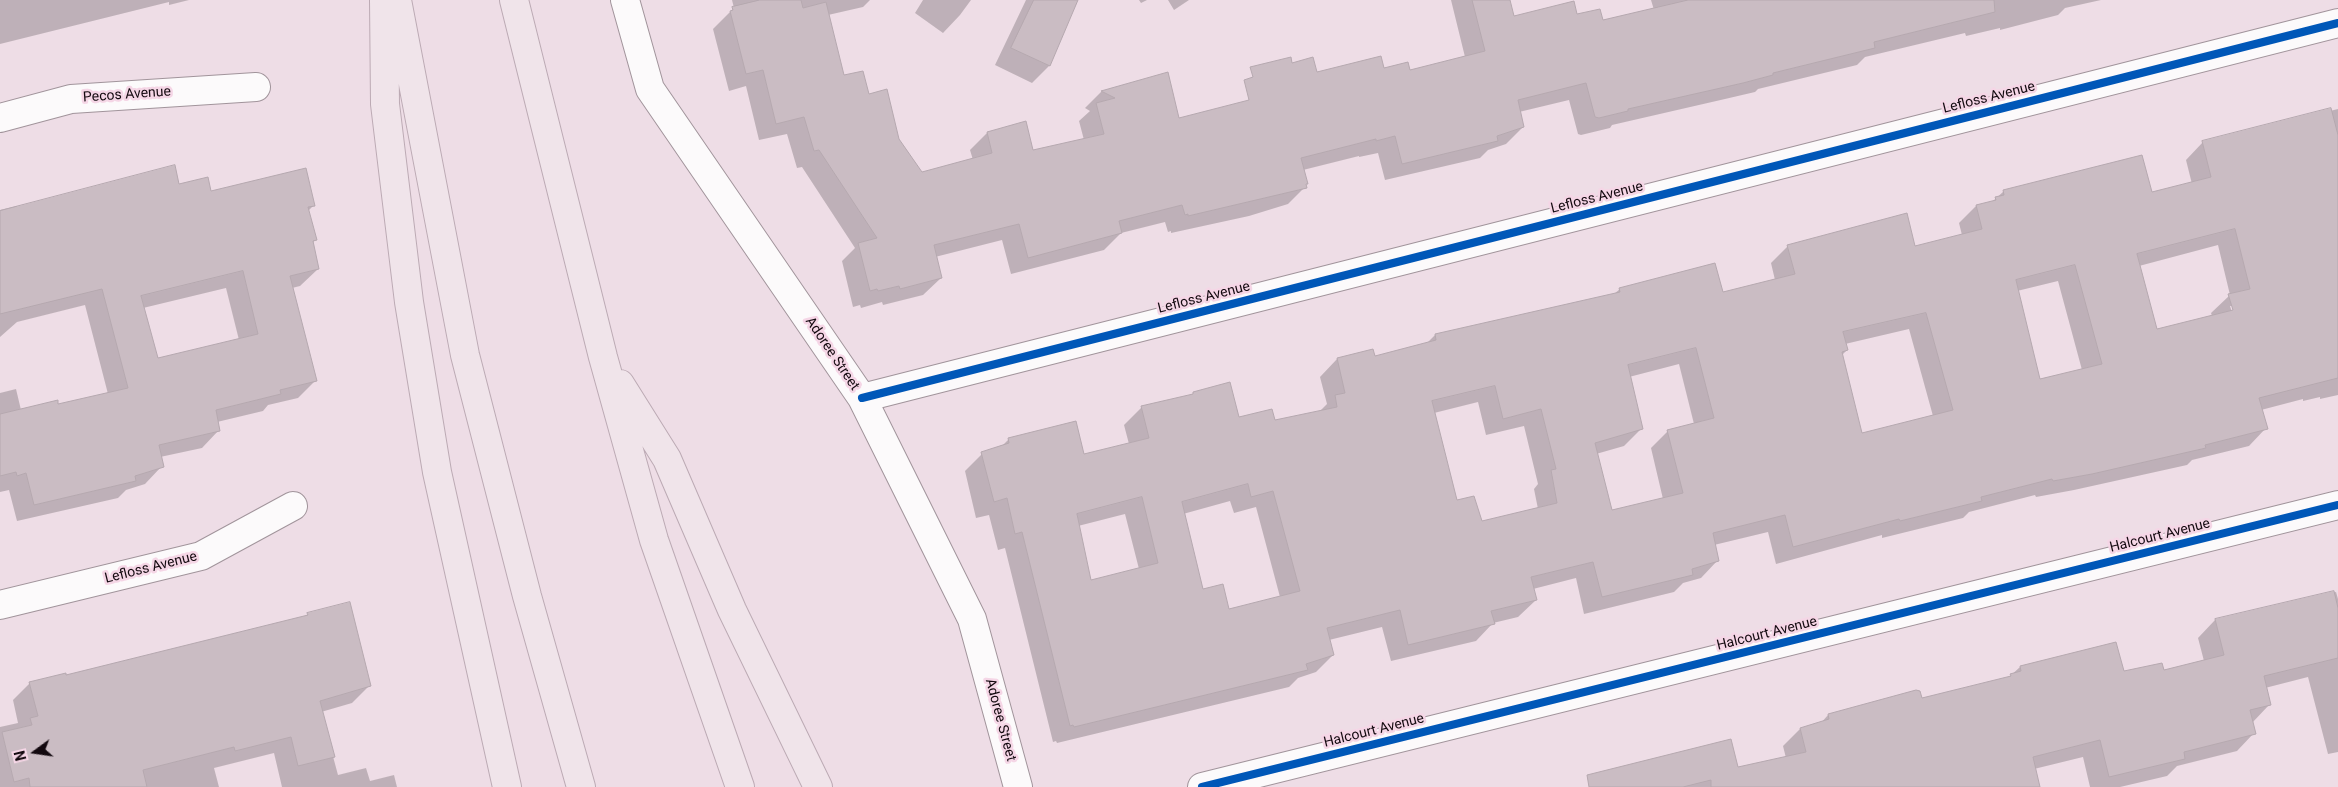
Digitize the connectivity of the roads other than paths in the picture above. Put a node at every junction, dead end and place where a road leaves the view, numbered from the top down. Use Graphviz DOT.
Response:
graph roads {
  1 [pos="384,0"];
  2 [pos="397,0"];
  3 [pos="514,0"];
  4 [pos="626,0"];
  5 [pos="2338,23"];
  6 [pos="256,87"];
  7 [pos="0,118"];
  8 [pos="604,357"];
  9 [pos="862,398"];
  10 [pos="2338,505"];
  11 [pos="293,506"];
  12 [pos="0,606"];
  13 [pos="507,787"];
  14 [pos="581,787"];
  15 [pos="740,787"];
  16 [pos="818,787"];
  17 [pos="1018,787"];
  18 [pos="1202,787"];
  1 -- 13 [label="highway"];
  2 -- 14 [label="highway"];
  3 -- 8 [label="highway"];
  4 -- 9 [label="street, Adoree Street"];
  5 -- 9 [label="street, Lefloss Avenue"];
  6 -- 7 [label="street, Pecos Avenue"];
  8 -- 15 [label="highway"];
  8 -- 16 [label="highway"];
  9 -- 17 [label="street, Adoree Street"];
  10 -- 18 [label="street, Halcourt Avenue"];
  11 -- 12 [label="street, Lefloss Avenue"];
}
